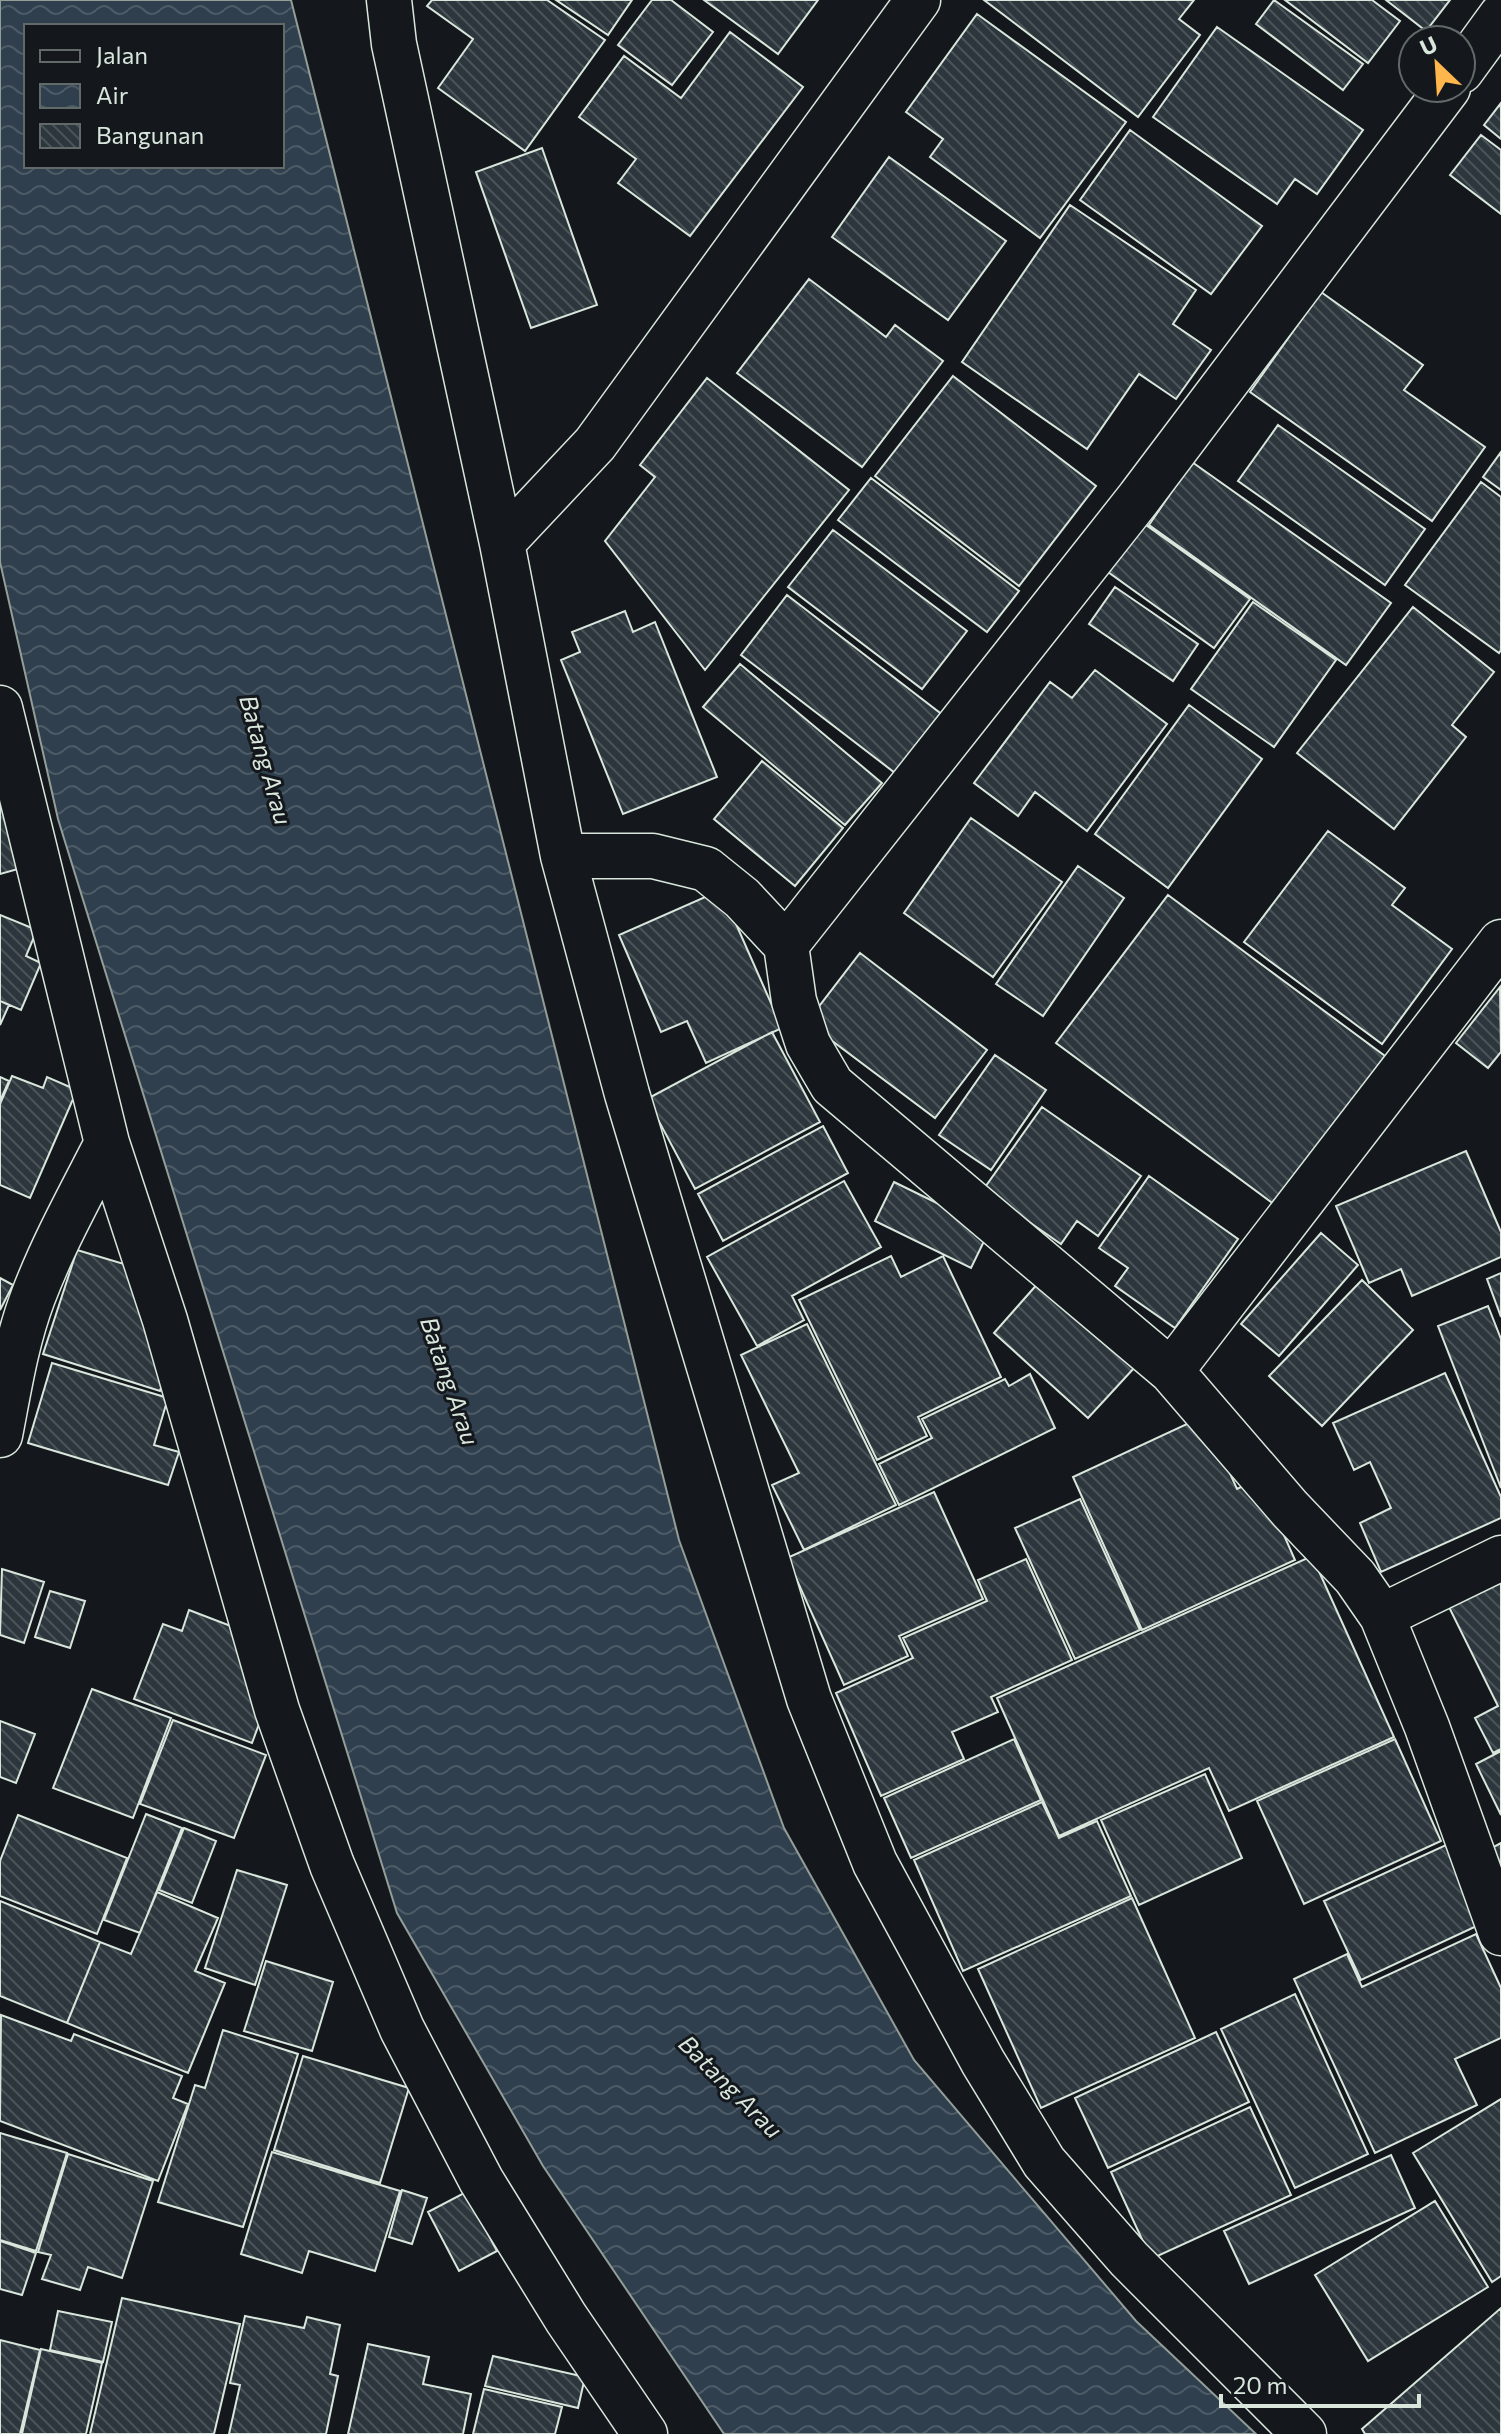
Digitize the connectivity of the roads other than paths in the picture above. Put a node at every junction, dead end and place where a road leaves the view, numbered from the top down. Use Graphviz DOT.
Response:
graph roads {
  1 [pos="389,0"];
  2 [pos="918,0"];
  3 [pos="1501,16"];
  4 [pos="1477,49"];
  5 [pos="1436,104"];
  6 [pos="502,543"];
  7 [pos="0,708"];
  8 [pos="563,856"];
  9 [pos="1501,942"];
  10 [pos="786,945"];
  11 [pos="107,1143"];
  12 [pos="1171,1371"];
  13 [pos="0,1435"];
  14 [pos="1501,1558"];
  15 [pos="1382,1616"];
  16 [pos="1501,1933"];
  17 [pos="645,2434"];
  18 [pos="1304,2434"];
  1 -- 6 [label="street"];
  2 -- 6 [label="street"];
  3 -- 4 [label="street"];
  5 -- 10 [label="street"];
  6 -- 8 [label="street"];
  7 -- 11 [label="street"];
  8 -- 10 [label="street"];
  8 -- 18 [label="street"];
  9 -- 12 [label="street"];
  10 -- 12 [label="street"];
  11 -- 13 [label="street"];
  11 -- 17 [label="street"];
  12 -- 15 [label="street"];
  14 -- 15 [label="street"];
  15 -- 16 [label="street"];
}
